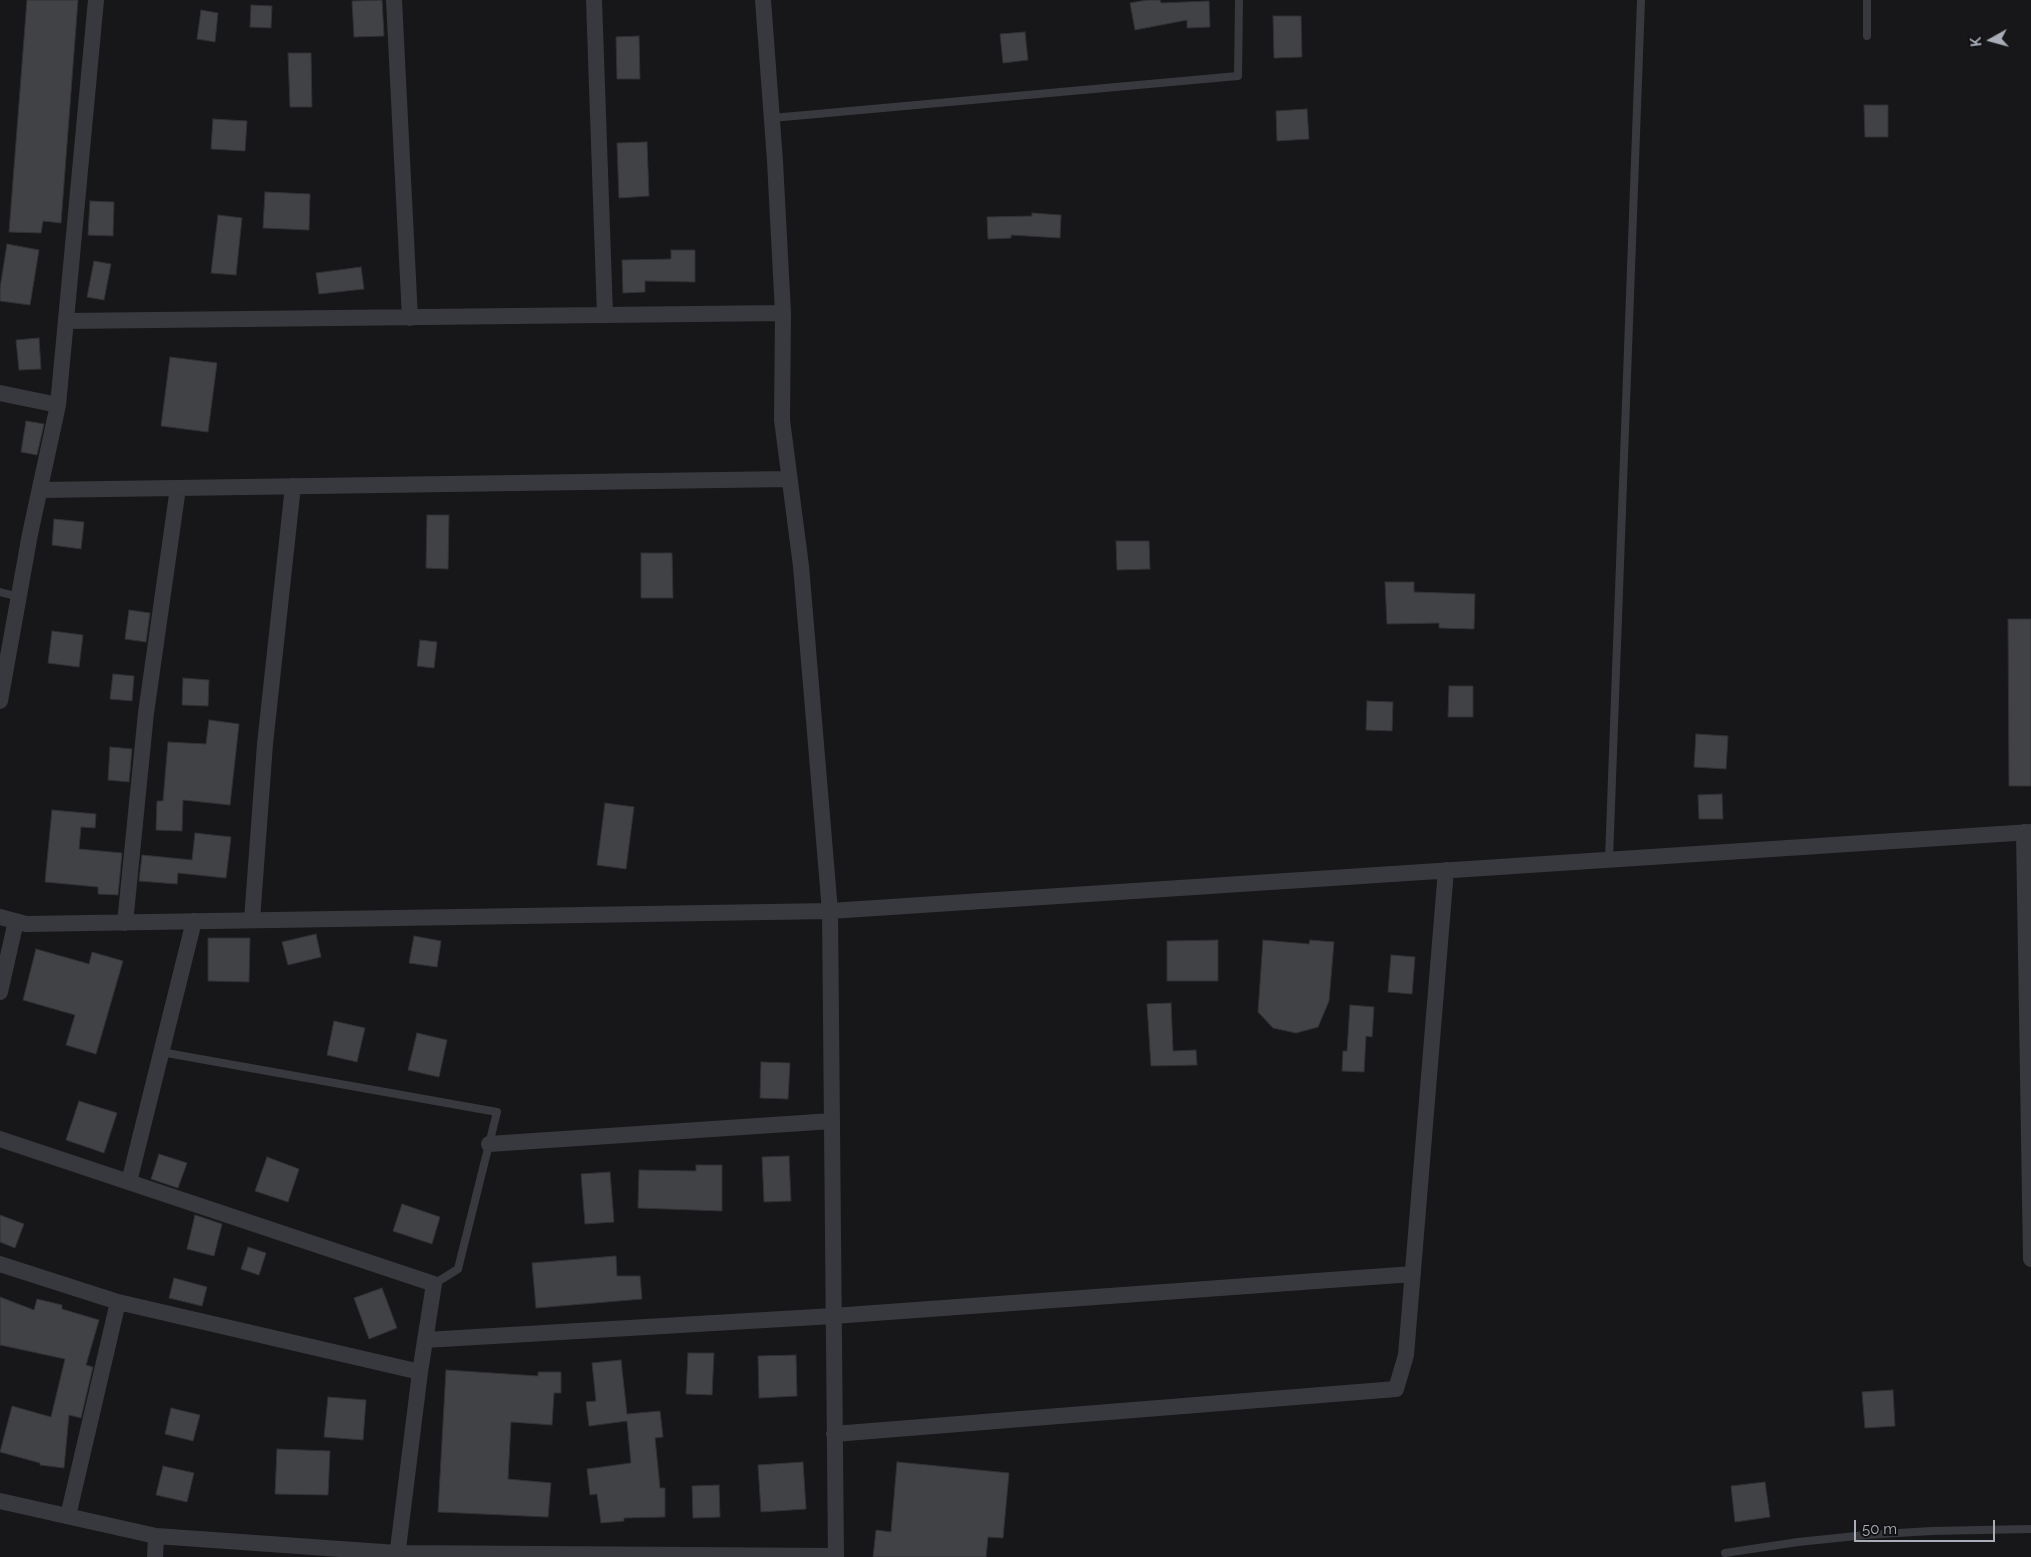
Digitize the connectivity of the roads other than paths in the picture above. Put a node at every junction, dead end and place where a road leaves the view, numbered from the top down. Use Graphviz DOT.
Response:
graph roads {
  1 [pos="96,0"];
  2 [pos="394,0"];
  3 [pos="594,0"];
  4 [pos="763,0"];
  5 [pos="1239,0"];
  6 [pos="1641,0"];
  7 [pos="1867,0"];
  8 [pos="1867,36"];
  9 [pos="772,118"];
  10 [pos="783,312"];
  11 [pos="605,315"];
  12 [pos="410,318"];
  13 [pos="66,321"];
  14 [pos="0,393"];
  15 [pos="58,405"];
  16 [pos="789,479"];
  17 [pos="293,486"];
  18 [pos="178,488"];
  19 [pos="40,490"];
  20 [pos="0,592"];
  21 [pos="19,597"];
  22 [pos="0,701"];
  23 [pos="2027,832"];
  24 [pos="1609,860"];
  25 [pos="1446,870"];
  26 [pos="830,911"];
  27 [pos="0,917"];
  28 [pos="252,920"];
  29 [pos="16,921"];
  30 [pos="194,921"];
  31 [pos="125,923"];
  32 [pos="0,992"];
  33 [pos="161,1052"];
  34 [pos="832,1122"];
  35 [pos="0,1139"];
  36 [pos="489,1144"];
  37 [pos="129,1182"];
  38 [pos="2031,1238"];
  39 [pos="2031,1259"];
  40 [pos="0,1264"];
  41 [pos="1413,1274"];
  42 [pos="434,1284"];
  43 [pos="118,1302"];
  44 [pos="833,1316"];
  45 [pos="425,1340"];
  46 [pos="420,1372"];
  47 [pos="834,1434"];
  48 [pos="0,1501"];
  49 [pos="68,1516"];
  50 [pos="2031,1529"];
  51 [pos="156,1536"];
  52 [pos="1725,1553"];
  53 [pos="397,1555"];
  54 [pos="587,1556"];
  55 [pos="836,1556"];
  56 [pos="155,1557"];
  1 -- 13 [label="street"];
  2 -- 12 [label="street"];
  3 -- 11 [label="street"];
  4 -- 9 [label="street"];
  5 -- 9 [label="lane"];
  6 -- 24 [label="lane"];
  7 -- 8 [label="lane"];
  9 -- 10 [label="street"];
  10 -- 11 [label="street"];
  10 -- 16 [label="street"];
  11 -- 12 [label="street"];
  12 -- 13 [label="street"];
  13 -- 15 [label="street"];
  14 -- 15 [label="street"];
  15 -- 19 [label="street"];
  16 -- 17 [label="street"];
  16 -- 26 [label="street"];
  17 -- 18 [label="street"];
  17 -- 28 [label="street"];
  18 -- 19 [label="street"];
  18 -- 31 [label="street"];
  19 -- 21 [label="street"];
  20 -- 21 [label="lane"];
  21 -- 22 [label="street"];
  23 -- 24 [label="street"];
  23 -- 38 [label="street"];
  24 -- 25 [label="street"];
  25 -- 26 [label="street"];
  25 -- 41 [label="street"];
  26 -- 28 [label="street"];
  26 -- 34 [label="street"];
  27 -- 29 [label="street"];
  28 -- 30 [label="street"];
  29 -- 31 [label="street"];
  29 -- 32 [label="street"];
  30 -- 31 [label="street"];
  30 -- 33 [label="street"];
  33 -- 36 [label="lane"];
  33 -- 37 [label="street"];
  34 -- 36 [label="street"];
  34 -- 44 [label="street"];
  35 -- 37 [label="street"];
  36 -- 42 [label="lane"];
  37 -- 42 [label="street"];
  38 -- 39 [label="street"];
  40 -- 43 [label="street"];
  41 -- 44 [label="street"];
  41 -- 47 [label="street"];
  42 -- 45 [label="street"];
  43 -- 46 [label="street"];
  43 -- 49 [label="street"];
  44 -- 45 [label="street"];
  44 -- 47 [label="street"];
  45 -- 46 [label="street"];
  46 -- 53 [label="street"];
  47 -- 55 [label="street"];
  48 -- 49 [label="street"];
  49 -- 51 [label="street"];
  50 -- 52 [label="lane"];
  51 -- 53 [label="street"];
  51 -- 56 [label="street"];
  53 -- 54 [label="street"];
  54 -- 55 [label="street"];
}
